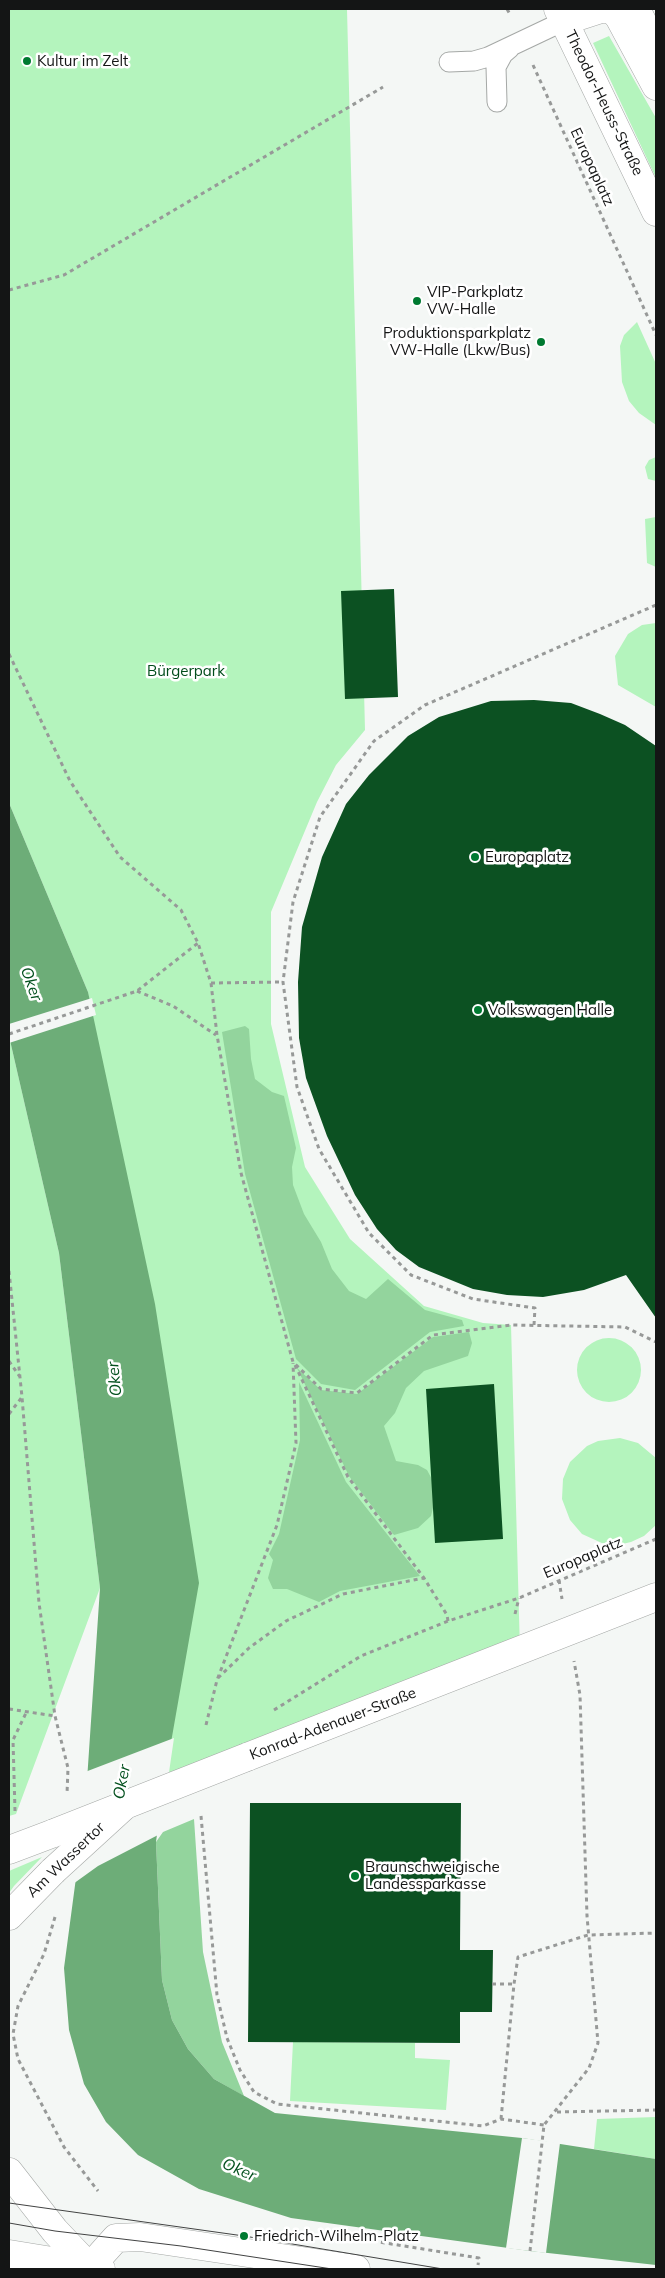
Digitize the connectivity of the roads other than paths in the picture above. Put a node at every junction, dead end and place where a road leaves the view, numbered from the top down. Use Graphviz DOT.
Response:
graph roads {
  1 [pos="602,9"];
  2 [pos="636,9"];
  3 [pos="561,15"];
  4 [pos="519,41"];
  5 [pos="656,49"];
  6 [pos="449,62"];
  7 [pos="656,86"];
  8 [pos="497,102"];
  9 [pos="656,212"];
  10 [pos="656,1597"];
  11 [pos="124,1806"];
  12 [pos="9,1850"];
  13 [pos="9,1916"];
  14 [pos="9,2172"];
  15 [pos="9,2254"];
  16 [pos="94,2269"];
  17 [pos="356,2269"];
  1 -- 3 [label="main road, Theodor-Heuss-Straße"];
  1 -- 7 [label="main road, Theodor-Heuss-Straße"];
  2 -- 5 [label="main road"];
  3 -- 4 [label="lane"];
  3 -- 9 [label="main road, Theodor-Heuss-Straße"];
  4 -- 6 [label="lane"];
  4 -- 8 [label="lane"];
  10 -- 11 [label="main road, Konrad-Adenauer-Straße, bridge"];
  11 -- 12 [label="main road, Konrad-Adenauer-Straße, bridge"];
  11 -- 13 [label="main road, Am Wassertor, bridge"];
  14 -- 16 [label="main road"];
  15 -- 16 [label="main road"];
  16 -- 17 [label="main road"];
}
